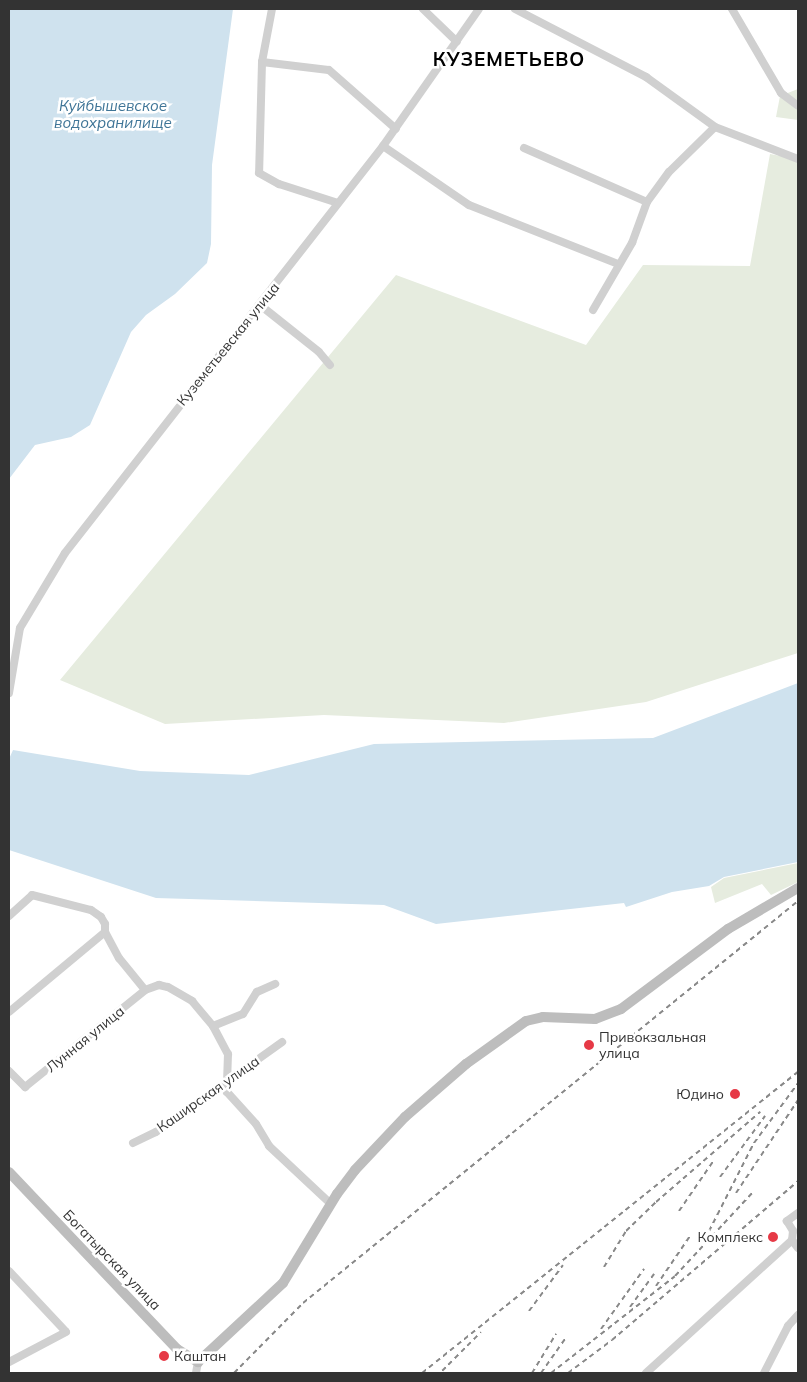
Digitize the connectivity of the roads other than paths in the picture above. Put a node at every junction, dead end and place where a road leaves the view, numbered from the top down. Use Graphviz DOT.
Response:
graph roads {
  1 [pos="272,9"];
  2 [pos="423,9"];
  3 [pos="479,9"];
  4 [pos="515,9"];
  5 [pos="732,9"];
  6 [pos="457,42"];
  7 [pos="262,62"];
  8 [pos="798,106"];
  9 [pos="715,127"];
  10 [pos="396,129"];
  11 [pos="383,146"];
  12 [pos="524,148"];
  13 [pos="798,159"];
  14 [pos="647,202"];
  15 [pos="338,203"];
  16 [pos="618,264"];
  17 [pos="260,305"];
  18 [pos="593,310"];
  19 [pos="330,365"];
  20 [pos="9,693"];
  21 [pos="798,888"];
  22 [pos="9,916"];
  23 [pos="104,932"];
  24 [pos="274,984"];
  25 [pos="146,990"];
  26 [pos="9,1012"];
  27 [pos="213,1026"];
  28 [pos="282,1042"];
  29 [pos="9,1071"];
  30 [pos="227,1081"];
  31 [pos="133,1143"];
  32 [pos="9,1172"];
  33 [pos="331,1204"];
  34 [pos="798,1213"];
  35 [pos="792,1240"];
  36 [pos="798,1248"];
  37 [pos="9,1271"];
  38 [pos="798,1315"];
  39 [pos="9,1362"];
  40 [pos="198,1362"];
  41 [pos="196,1373"];
  42 [pos="646,1373"];
  43 [pos="764,1373"];
  1 -- 7 [label="street"];
  2 -- 6 [label="street"];
  3 -- 6 [label="street, Куземетьевская улица"];
  4 -- 9 [label="street"];
  5 -- 8 [label="street"];
  6 -- 10 [label="street, Куземетьевская улица"];
  7 -- 10 [label="street"];
  7 -- 15 [label="street"];
  9 -- 13 [label="street"];
  9 -- 14 [label="street"];
  10 -- 11 [label="street, Куземетьевская улица"];
  11 -- 15 [label="street, Куземетьевская улица"];
  11 -- 16 [label="street"];
  12 -- 14 [label="street"];
  14 -- 16 [label="street"];
  15 -- 17 [label="street, Куземетьевская улица"];
  16 -- 18 [label="street"];
  17 -- 19 [label="street"];
  17 -- 20 [label="street, Куземетьевская улица"];
  21 -- 33 [label="main road"];
  22 -- 23 [label="street"];
  23 -- 25 [label="street"];
  23 -- 26 [label="street"];
  24 -- 27 [label="street"];
  25 -- 27 [label="street"];
  25 -- 29 [label="street, Лунная улица"];
  27 -- 30 [label="street"];
  28 -- 30 [label="street, Каширская улица"];
  30 -- 31 [label="street, Каширская улица"];
  30 -- 33 [label="street"];
  32 -- 40 [label="main road, Богатырская улица"];
  33 -- 40 [label="main road"];
  34 -- 35 [label="street"];
  35 -- 36 [label="street"];
  35 -- 42 [label="street"];
  37 -- 39 [label="street"];
  38 -- 43 [label="street"];
  40 -- 41 [label="street"];
}
